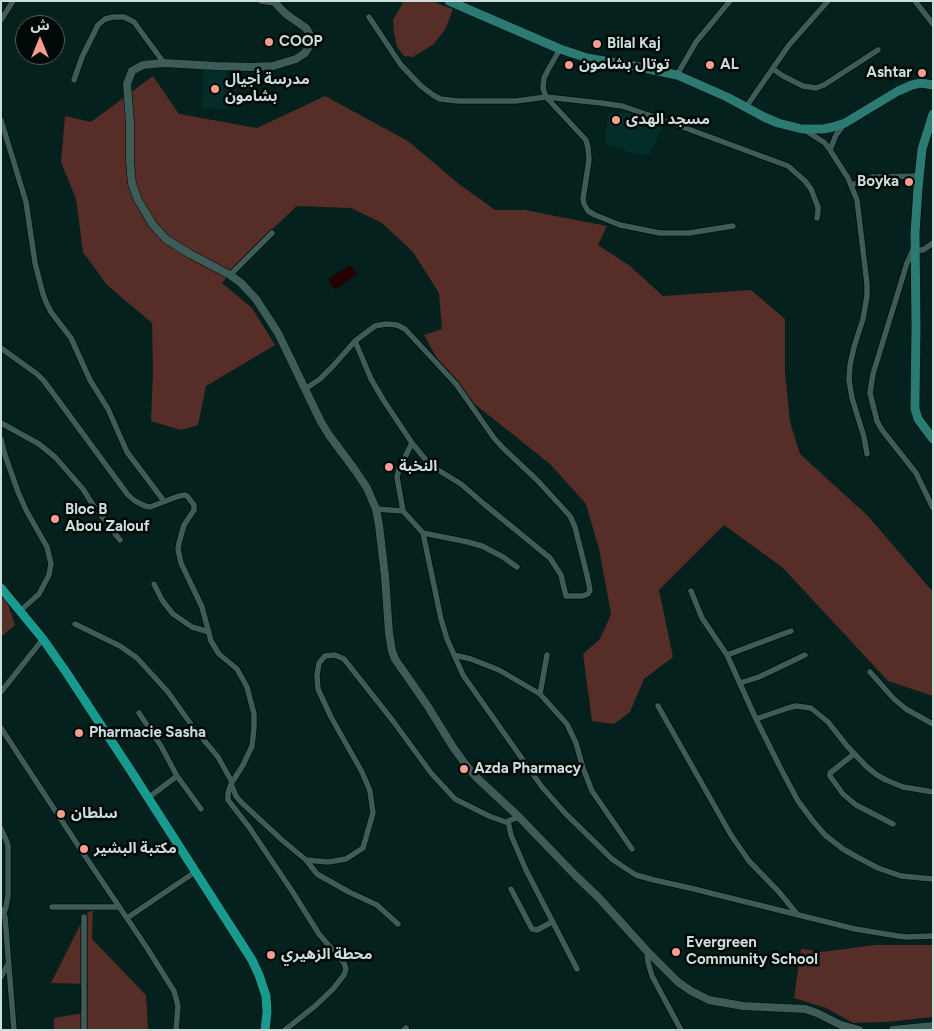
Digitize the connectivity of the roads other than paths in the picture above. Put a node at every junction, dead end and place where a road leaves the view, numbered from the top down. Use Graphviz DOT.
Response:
graph roads {
  1 [pos="13,1"];
  2 [pos="261,1"];
  3 [pos="450,1"];
  4 [pos="730,1"];
  5 [pos="828,1"];
  6 [pos="275,2"];
  7 [pos="917,3"];
  8 [pos="369,18"];
  9 [pos="1,20"];
  10 [pos="933,24"];
  11 [pos="560,49"];
  12 [pos="878,50"];
  13 [pos="164,63"];
  14 [pos="773,69"];
  15 [pos="677,75"];
  16 [pos="74,80"];
  17 [pos="933,85"];
  18 [pos="546,97"];
  19 [pos="746,107"];
  20 [pos="933,114"];
  21 [pos="1,120"];
  22 [pos="845,123"];
  23 [pos="802,129"];
  24 [pos="830,150"];
  25 [pos="919,176"];
  26 [pos="852,185"];
  27 [pos="817,218"];
  28 [pos="733,226"];
  29 [pos="272,233"];
  30 [pos="933,243"];
  31 [pos="915,248"];
  32 [pos="230,275"];
  33 [pos="355,342"];
  34 [pos="1,348"];
  35 [pos="305,389"];
  36 [pos="1,424"];
  37 [pos="1,439"];
  38 [pos="933,439"];
  39 [pos="412,443"];
  40 [pos="867,454"];
  41 [pos="164,501"];
  42 [pos="376,508"];
  43 [pos="933,508"];
  44 [pos="403,510"];
  45 [pos="423,534"];
  46 [pos="120,540"];
  47 [pos="517,567"];
  48 [pos="154,584"];
  49 [pos="1,588"];
  50 [pos="691,591"];
  51 [pos="21,610"];
  52 [pos="75,624"];
  53 [pos="791,631"];
  54 [pos="209,632"];
  55 [pos="43,639"];
  56 [pos="454,655"];
  57 [pos="547,655"];
  58 [pos="727,655"];
  59 [pos="805,655"];
  60 [pos="870,672"];
  61 [pos="740,683"];
  62 [pos="1,692"];
  63 [pos="540,694"];
  64 [pos="658,706"];
  65 [pos="140,713"];
  66 [pos="756,719"];
  67 [pos="933,724"];
  68 [pos="1,728"];
  69 [pos="854,754"];
  70 [pos="177,776"];
  71 [pos="231,783"];
  72 [pos="933,792"];
  73 [pos="148,798"];
  74 [pos="201,809"];
  75 [pos="519,817"];
  76 [pos="508,823"];
  77 [pos="893,824"];
  78 [pos="1,829"];
  79 [pos="632,849"];
  80 [pos="306,860"];
  81 [pos="195,872"];
  82 [pos="933,879"];
  83 [pos="511,889"];
  84 [pos="52,907"];
  85 [pos="119,907"];
  86 [pos="2,911"];
  87 [pos="797,914"];
  88 [pos="84,917"];
  89 [pos="127,918"];
  90 [pos="552,922"];
  91 [pos="398,924"];
  92 [pos="933,936"];
  93 [pos="647,951"];
  94 [pos="8,964"];
  95 [pos="576,969"];
  96 [pos="1,977"];
  97 [pos="933,1026"];
  98 [pos="14,1030"];
  99 [pos="84,1030"];
  100 [pos="176,1030"];
  101 [pos="265,1030"];
  102 [pos="285,1030"];
  103 [pos="681,1030"];
  104 [pos="859,1030"];
  105 [pos="893,1030"];
  1 -- 9 [label="street"];
  2 -- 6 [label="street"];
  3 -- 11 [label="main road"];
  4 -- 15 [label="street"];
  5 -- 14 [label="street"];
  6 -- 13 [label="street"];
  7 -- 10 [label="street"];
  8 -- 18 [label="street"];
  11 -- 15 [label="main road"];
  11 -- 18 [label="street"];
  12 -- 14 [label="street"];
  13 -- 16 [label="street"];
  13 -- 32 [label="street"];
  14 -- 19 [label="street"];
  15 -- 19 [label="main road"];
  17 -- 22 [label="main road"];
  18 -- 27 [label="street"];
  18 -- 28 [label="street"];
  19 -- 23 [label="main road"];
  20 -- 25 [label="main road"];
  21 -- 41 [label="street"];
  22 -- 23 [label="main road"];
  22 -- 24 [label="street"];
  23 -- 24 [label="street"];
  24 -- 26 [label="street"];
  25 -- 26 [label="street"];
  25 -- 31 [label="main road"];
  26 -- 40 [label="street"];
  29 -- 32 [label="street"];
  30 -- 31 [label="street"];
  31 -- 38 [label="main road"];
  31 -- 43 [label="street"];
  32 -- 35 [label="street"];
  33 -- 35 [label="street"];
  33 -- 39 [label="street"];
  33 -- 39 [label="street"];
  34 -- 41 [label="street"];
  35 -- 42 [label="street"];
  36 -- 46 [label="street"];
  37 -- 51 [label="street"];
  39 -- 44 [label="street"];
  41 -- 54 [label="street"];
  42 -- 44 [label="street"];
  42 -- 75 [label="street"];
  44 -- 45 [label="street"];
  45 -- 47 [label="street"];
  45 -- 56 [label="street"];
  48 -- 54 [label="street"];
  49 -- 51 [label="main road"];
  50 -- 58 [label="street"];
  51 -- 55 [label="main road"];
  52 -- 71 [label="street"];
  53 -- 58 [label="street"];
  54 -- 71 [label="street"];
  55 -- 62 [label="street"];
  55 -- 73 [label="main road"];
  56 -- 63 [label="street"];
  56 -- 87 [label="street"];
  57 -- 63 [label="street"];
  58 -- 61 [label="street"];
  59 -- 61 [label="street"];
  60 -- 67 [label="street"];
  61 -- 66 [label="street"];
  63 -- 79 [label="street"];
  64 -- 87 [label="street"];
  65 -- 70 [label="street"];
  66 -- 69 [label="street"];
  66 -- 82 [label="street"];
  68 -- 85 [label="street"];
  69 -- 72 [label="street"];
  69 -- 77 [label="street"];
  70 -- 73 [label="street"];
  70 -- 74 [label="street"];
  71 -- 80 [label="street"];
  71 -- 102 [label="street"];
  73 -- 81 [label="main road"];
  75 -- 76 [label="street"];
  75 -- 93 [label="street"];
  76 -- 80 [label="street"];
  76 -- 90 [label="street"];
  78 -- 86 [label="street"];
  80 -- 91 [label="street"];
  81 -- 89 [label="street"];
  81 -- 101 [label="main road"];
  83 -- 90 [label="street"];
  84 -- 85 [label="street"];
  85 -- 89 [label="street"];
  86 -- 94 [label="street"];
  87 -- 92 [label="street"];
  88 -- 99 [label="street"];
  89 -- 100 [label="street"];
  90 -- 95 [label="street"];
  93 -- 103 [label="street"];
  93 -- 104 [label="street"];
  94 -- 96 [label="street"];
  94 -- 98 [label="street"];
  97 -- 105 [label="street"];
}
